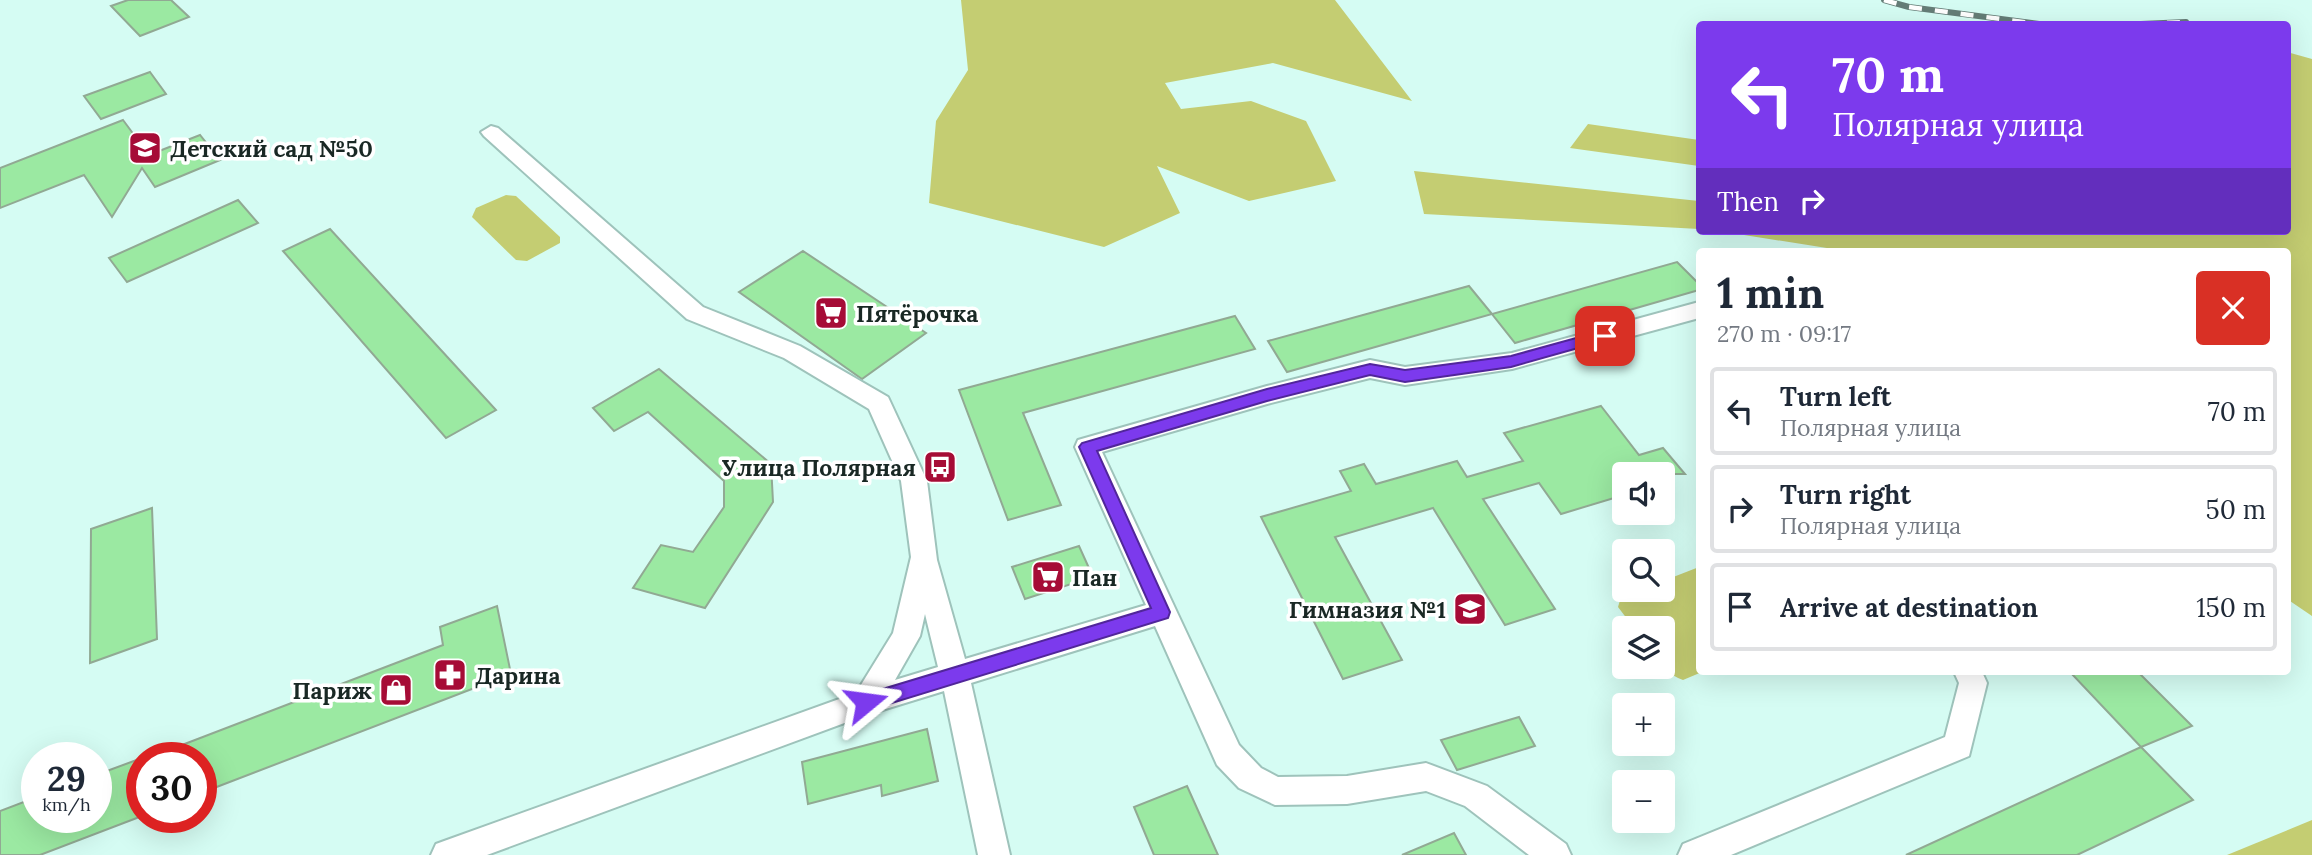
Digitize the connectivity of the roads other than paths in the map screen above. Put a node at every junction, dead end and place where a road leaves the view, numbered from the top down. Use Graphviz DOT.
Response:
graph roads {
  1 [pos="491,132"];
  2 [pos="1696,311"];
  3 [pos="924,556"];
  4 [pos="1161,612"];
  5 [pos="1969,675"];
  6 [pos="955,676"];
  7 [pos="866,702"];
  8 [pos="447,855"];
  9 [pos="994,855"];
  10 [pos="1555,855"];
  11 [pos="1694,855"];
  1 -- 3 [label="street"];
  2 -- 4 [label="street"];
  3 -- 6 [label="street"];
  3 -- 7 [label="street"];
  4 -- 6 [label="street"];
  4 -- 10 [label="street"];
  5 -- 11 [label="street"];
  6 -- 7 [label="street"];
  6 -- 9 [label="street"];
  7 -- 8 [label="street"];
}
